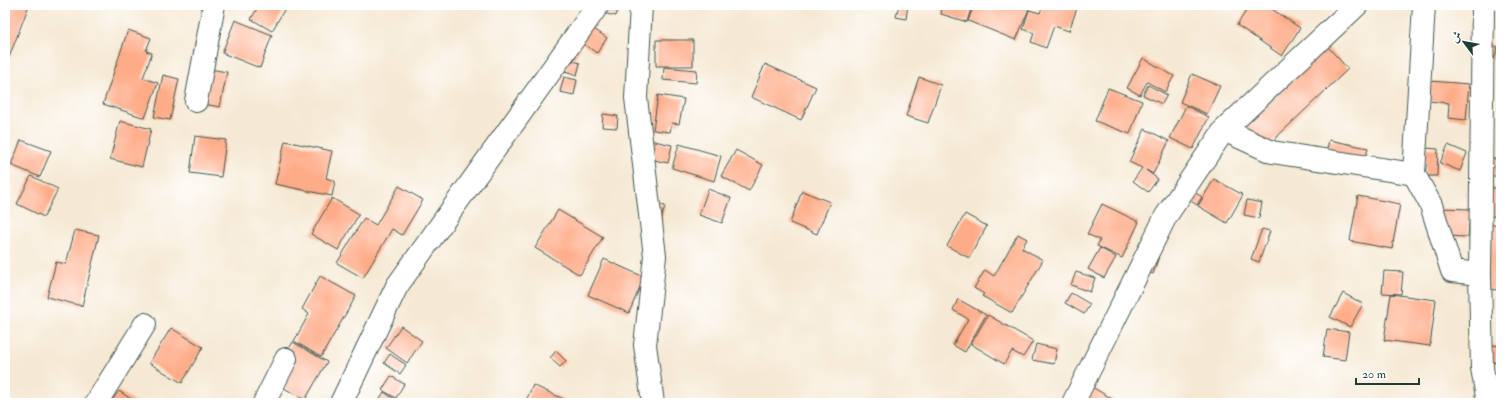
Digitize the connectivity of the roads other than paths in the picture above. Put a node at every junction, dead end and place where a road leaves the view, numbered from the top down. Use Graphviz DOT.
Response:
graph roads {
  1 [pos="214,5"];
  2 [pos="598,5"];
  3 [pos="641,5"];
  4 [pos="1357,5"];
  5 [pos="1424,5"];
  6 [pos="1483,5"];
  7 [pos="196,101"];
  8 [pos="1224,130"];
  9 [pos="1414,174"];
  10 [pos="1480,274"];
  11 [pos="145,324"];
  12 [pos="286,359"];
  13 [pos="96,403"];
  14 [pos="264,403"];
  15 [pos="341,403"];
  16 [pos="653,403"];
  17 [pos="1073,403"];
  18 [pos="1488,403"];
  1 -- 7 [label="street"];
  2 -- 15 [label="street"];
  3 -- 16 [label="street"];
  4 -- 8 [label="street"];
  5 -- 9 [label="street"];
  6 -- 10 [label="street"];
  8 -- 9 [label="street"];
  8 -- 17 [label="street"];
  9 -- 10 [label="street"];
  10 -- 18 [label="street"];
  11 -- 13 [label="street"];
  12 -- 14 [label="street"];
}
